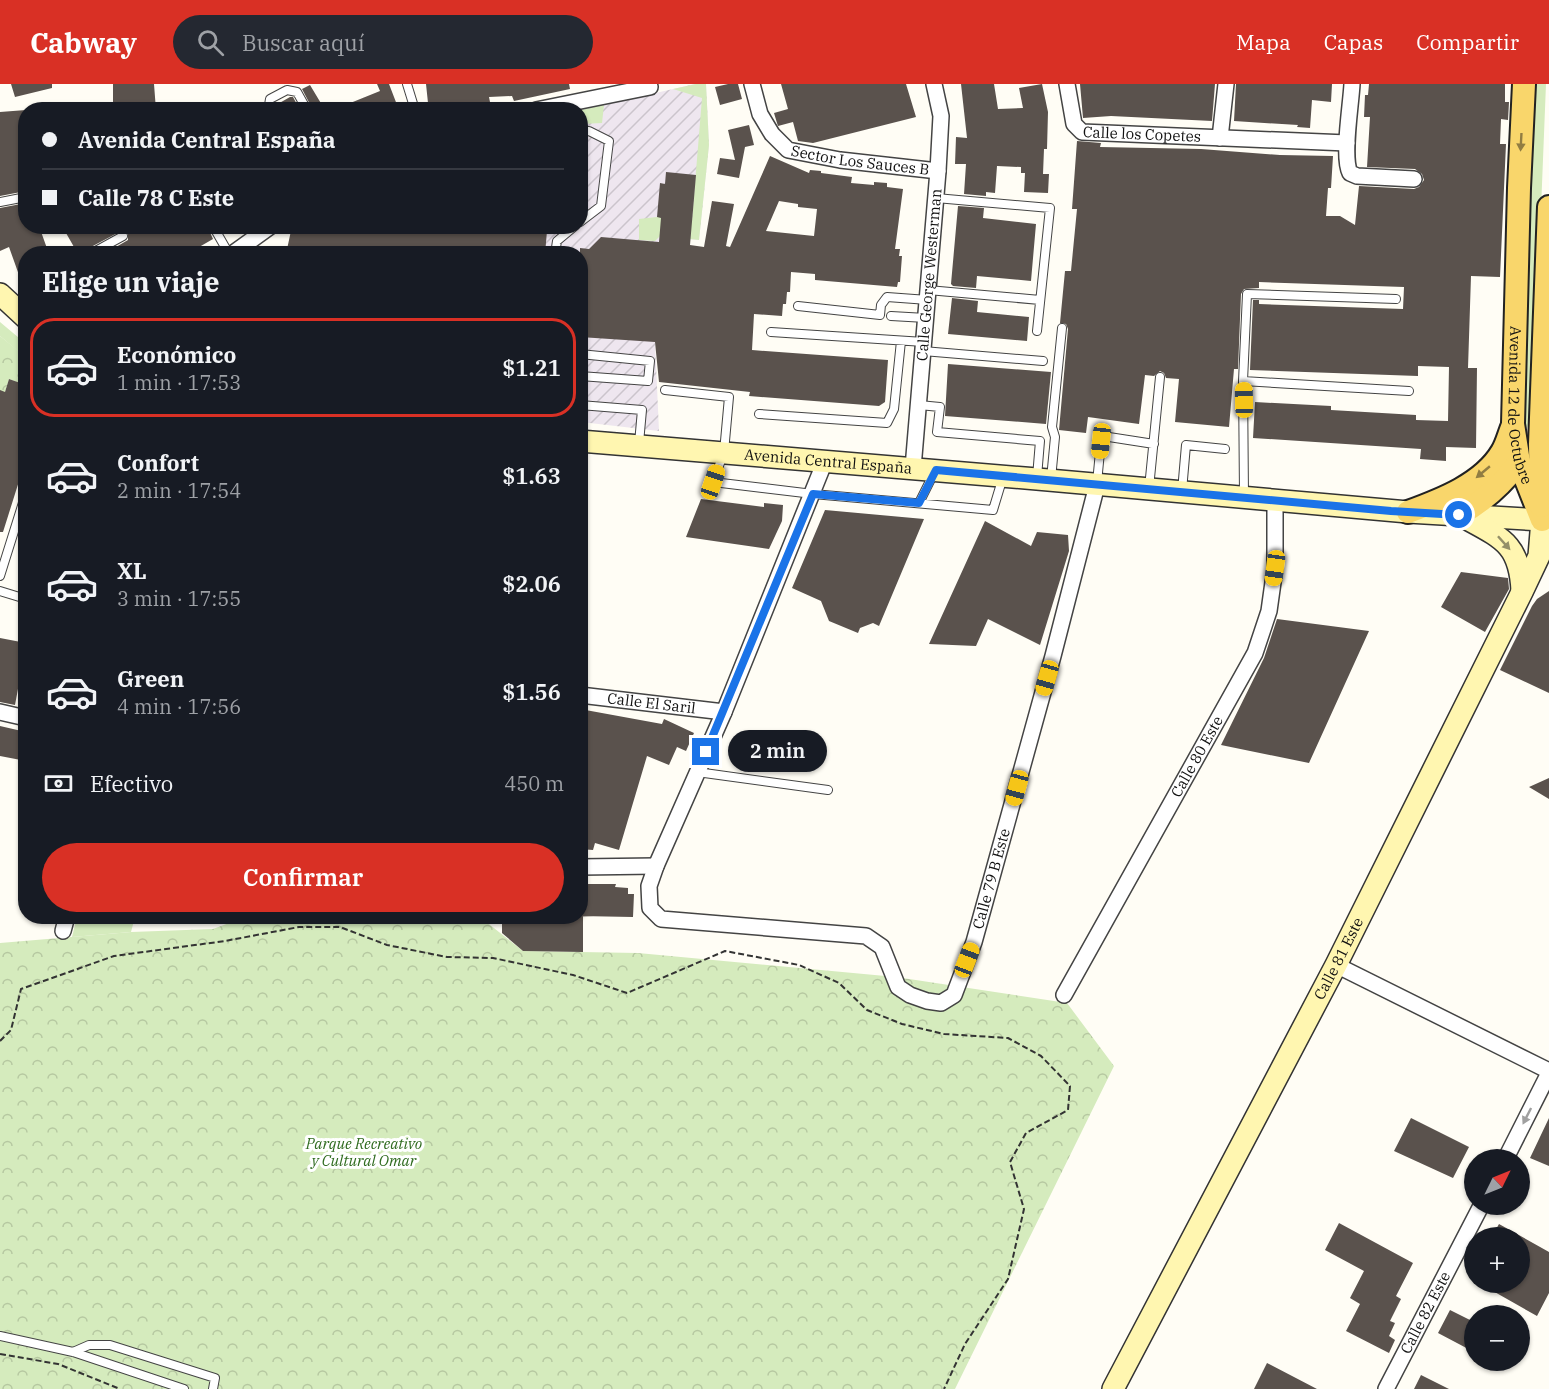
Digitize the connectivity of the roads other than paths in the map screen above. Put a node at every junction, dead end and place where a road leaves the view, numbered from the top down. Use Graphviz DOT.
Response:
graph roads {
  1 [pos="407,84"];
  2 [pos="752,84"];
  3 [pos="934,84"];
  4 [pos="1067,84"];
  5 [pos="1226,84"];
  6 [pos="1352,84"];
  7 [pos="1524,84"];
  8 [pos="650,87"];
  9 [pos="270,102"];
  10 [pos="303,102"];
  11 [pos="413,102"];
  12 [pos="576,102"];
  13 [pos="588,131"];
  14 [pos="1220,138"];
  15 [pos="1347,143"];
  16 [pos="938,171"];
  17 [pos="1414,179"];
  18 [pos="936,198"];
  19 [pos="18,199"];
  20 [pos="0,202"];
  21 [pos="1549,207"];
  22 [pos="588,216"];
  23 [pos="259,234"];
  24 [pos="565,234"];
  25 [pos="123,236"];
  26 [pos="105,246"];
  27 [pos="242,246"];
  28 [pos="556,246"];
  29 [pos="0,294"];
  30 [pos="928,295"];
  31 [pos="1396,299"];
  32 [pos="1040,300"];
  33 [pos="798,306"];
  34 [pos="18,309"];
  35 [pos="891,316"];
  36 [pos="926,318"];
  37 [pos="1062,327"];
  38 [pos="1037,331"];
  39 [pos="771,332"];
  40 [pos="901,341"];
  41 [pos="924,347"];
  42 [pos="588,355"];
  43 [pos="1043,361"];
  44 [pos="588,377"];
  45 [pos="1160,377"];
  46 [pos="1243,381"];
  47 [pos="665,390"];
  48 [pos="1409,391"];
  49 [pos="919,405"];
  50 [pos="588,406"];
  51 [pos="759,414"];
  52 [pos="1513,424"];
  53 [pos="588,442"];
  54 [pos="1154,444"];
  55 [pos="639,446"];
  56 [pos="1225,449"];
  57 [pos="1545,451"];
  58 [pos="724,452"];
  59 [pos="825,461"];
  60 [pos="1519,462"];
  61 [pos="913,468"];
  62 [pos="936,470"];
  63 [pos="1003,476"];
  64 [pos="1044,479"];
  65 [pos="1097,484"];
  66 [pos="1149,489"];
  67 [pos="1182,492"];
  68 [pos="813,494"];
  69 [pos="1244,498"];
  70 [pos="1275,501"];
  71 [pos="919,503"];
  72 [pos="1408,512"];
  73 [pos="1459,515"];
  74 [pos="18,519"];
  75 [pos="1547,524"];
  76 [pos="1549,572"];
  77 [pos="0,576"];
  78 [pos="0,591"];
  79 [pos="1522,591"];
  80 [pos="18,596"];
  81 [pos="588,696"];
  82 [pos="0,712"];
  83 [pos="724,712"];
  84 [pos="18,716"];
  85 [pos="697,772"];
  86 [pos="828,790"];
  87 [pos="656,866"];
  88 [pos="588,867"];
  89 [pos="1336,965"];
  90 [pos="1064,995"];
  91 [pos="1549,1072"];
  92 [pos="1510,1149"];
  93 [pos="1476,1215"];
  94 [pos="0,1336"];
  95 [pos="73,1352"];
  96 [pos="184,1389"];
  97 [pos="213,1389"];
  98 [pos="1113,1389"];
  99 [pos="1386,1389"];
  1 -- 11 [label="lane"];
  2 -- 16 [label="street, Sector Los Sauces B"];
  3 -- 16 [label="street, Calle George Westerman"];
  4 -- 14 [label="street, Calle los Copetes"];
  5 -- 14 [label="street, Calle los Copetes"];
  6 -- 15 [label="street"];
  7 -- 52 [label="main road, Avenida 12 de Octubre, one-way"];
  8 -- 12 [label="street"];
  9 -- 10 [label="lane"];
  13 -- 22 [label="lane"];
  14 -- 15 [label="street, Calle los Copetes"];
  15 -- 17 [label="street"];
  16 -- 18 [label="street, Calle George Westerman"];
  18 -- 30 [label="street, Calle George Westerman"];
  18 -- 32 [label="lane"];
  19 -- 20 [label="lane"];
  21 -- 57 [label="main road, Avenida 12 de Octubre"];
  23 -- 27 [label="street"];
  24 -- 28 [label="lane"];
  25 -- 26 [label="lane"];
  29 -- 34 [label="main road"];
  30 -- 32 [label="lane"];
  30 -- 33 [label="lane"];
  30 -- 36 [label="street, Calle George Westerman"];
  31 -- 46 [label="lane"];
  32 -- 38 [label="lane"];
  35 -- 36 [label="lane"];
  36 -- 41 [label="street, Calle George Westerman"];
  37 -- 64 [label="lane"];
  39 -- 40 [label="lane"];
  40 -- 41 [label="lane"];
  40 -- 51 [label="lane"];
  41 -- 43 [label="lane"];
  41 -- 49 [label="street, Calle George Westerman"];
  42 -- 44 [label="lane"];
  45 -- 54 [label="lane"];
  46 -- 48 [label="lane"];
  46 -- 69 [label="lane"];
  47 -- 58 [label="lane"];
  49 -- 61 [label="street, Calle George Westerman"];
  49 -- 64 [label="lane"];
  50 -- 55 [label="lane"];
  52 -- 60 [label="main road, Avenida 12 de Octubre"];
  52 -- 72 [label="main road, one-way"];
  53 -- 55 [label="main road, Avenida Central España"];
  54 -- 65 [label="lane"];
  54 -- 66 [label="lane"];
  55 -- 58 [label="main road, Avenida Central España"];
  56 -- 67 [label="lane"];
  57 -- 75 [label="main road, Avenida 12 de Octubre"];
  58 -- 59 [label="main road, Avenida Central España"];
  58 -- 68 [label="lane"];
  59 -- 61 [label="main road, Avenida Central España"];
  59 -- 68 [label="street"];
  60 -- 73 [label="main road"];
  60 -- 75 [label="main road, Avenida 12 de Octubre"];
  61 -- 62 [label="main road, Avenida Central España"];
  62 -- 63 [label="main road, Avenida Central España"];
  62 -- 71 [label="lane"];
  63 -- 64 [label="main road, Avenida Central España"];
  63 -- 71 [label="lane"];
  64 -- 65 [label="main road, Avenida Central España"];
  65 -- 66 [label="main road, Avenida Central España"];
  65 -- 87 [label="street, Calle 79 B Este"];
  66 -- 67 [label="main road, Avenida Central España"];
  67 -- 69 [label="main road, Avenida Central España"];
  68 -- 71 [label="lane"];
  68 -- 83 [label="street"];
  69 -- 70 [label="main road, Avenida Central España"];
  70 -- 72 [label="main road, Avenida Central España"];
  70 -- 90 [label="street, Calle 80 Este"];
  72 -- 73 [label="main road, Avenida Central España"];
  73 -- 75 [label="main road, Avenida Central España"];
  73 -- 79 [label="main road, one-way"];
  74 -- 77 [label="lane"];
  75 -- 79 [label="main road, Calle 81 Este"];
  76 -- 79 [label="main road"];
  78 -- 80 [label="lane"];
  79 -- 89 [label="main road, Calle 81 Este"];
  81 -- 83 [label="street, Calle El Saril"];
  82 -- 84 [label="street"];
  83 -- 85 [label="street"];
  85 -- 86 [label="lane"];
  85 -- 87 [label="street"];
  87 -- 88 [label="street"];
  89 -- 91 [label="street"];
  89 -- 98 [label="main road, Calle 81 Este"];
  91 -- 92 [label="street, one-way"];
  93 -- 99 [label="street, Calle 82 Este"];
  94 -- 95 [label="lane"];
  95 -- 96 [label="lane"];
  95 -- 97 [label="lane"];
}
